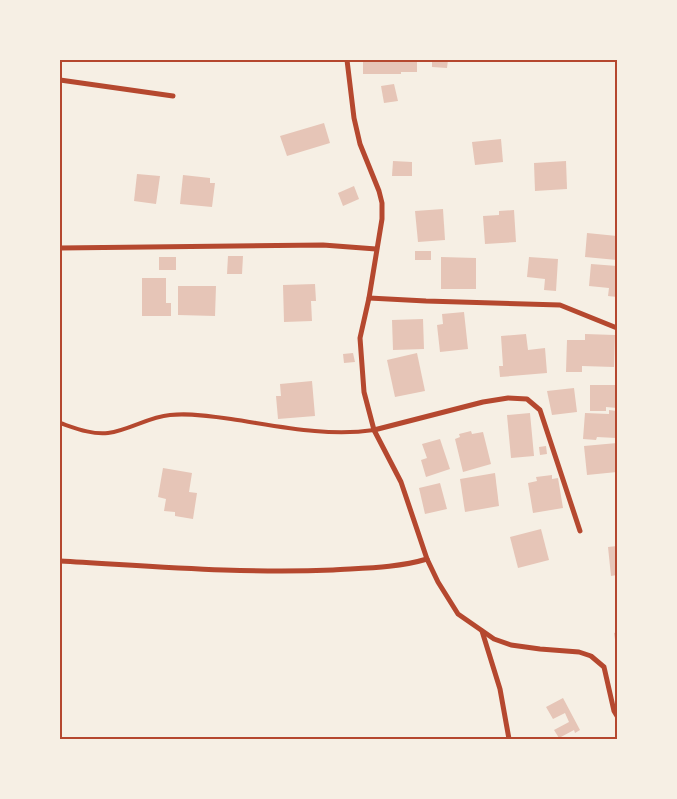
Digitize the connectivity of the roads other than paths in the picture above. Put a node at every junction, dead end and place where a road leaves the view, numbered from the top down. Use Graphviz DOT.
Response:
graph roads {
  1 [pos="347,60"];
  2 [pos="60,80"];
  3 [pos="173,96"];
  4 [pos="60,248"];
  5 [pos="376,249"];
  6 [pos="369,298"];
  7 [pos="617,328"];
  8 [pos="60,423"];
  9 [pos="374,430"];
  10 [pos="580,531"];
  11 [pos="427,558"];
  12 [pos="60,561"];
  13 [pos="482,631"];
  14 [pos="617,716"];
  15 [pos="509,739"];
  1 -- 5 [label="street"];
  2 -- 3 [label="street"];
  4 -- 5 [label="street"];
  5 -- 6 [label="street"];
  6 -- 7 [label="street"];
  6 -- 9 [label="street"];
  8 -- 9 [label="lane"];
  9 -- 10 [label="street"];
  9 -- 11 [label="street"];
  11 -- 12 [label="street"];
  11 -- 13 [label="street"];
  13 -- 14 [label="street"];
  13 -- 15 [label="street"];
}
